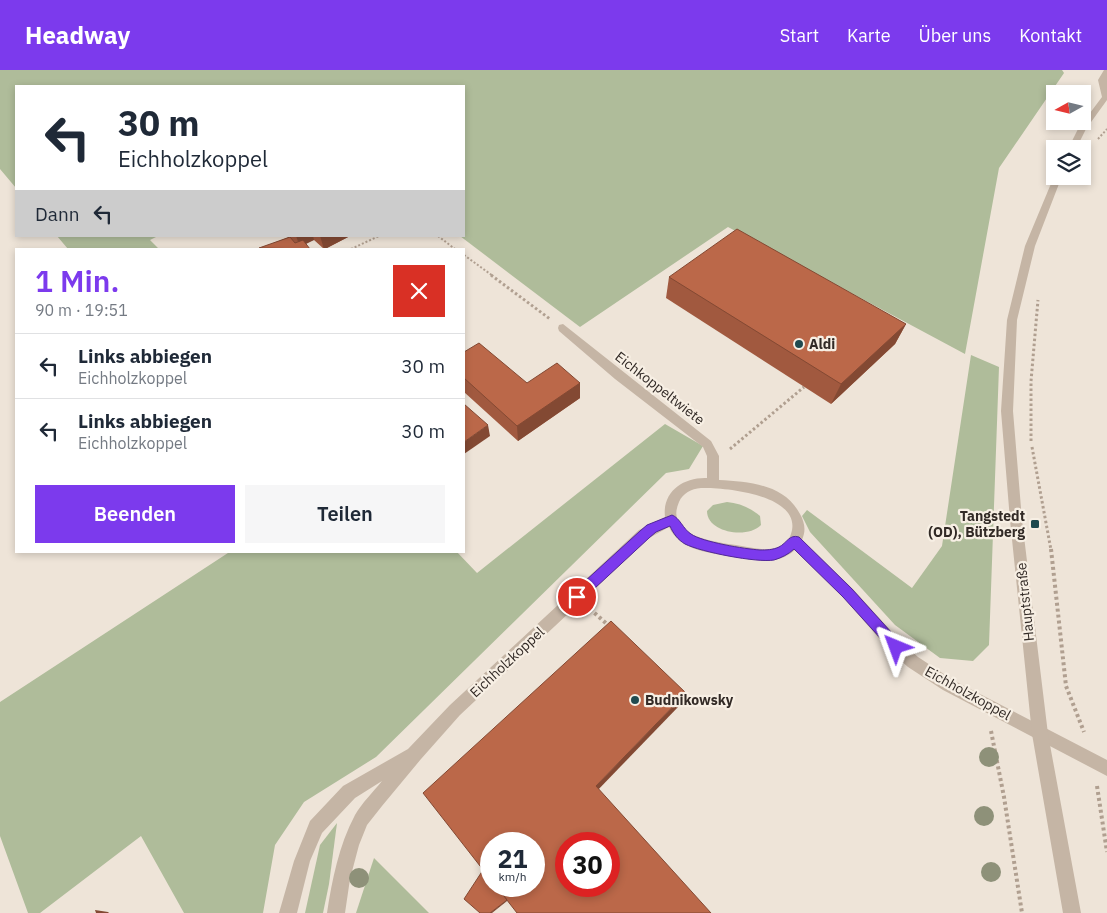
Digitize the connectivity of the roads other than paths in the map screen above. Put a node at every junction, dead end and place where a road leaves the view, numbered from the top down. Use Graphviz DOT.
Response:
graph roads {
  1 [pos="1104,72"];
  2 [pos="1106,96"];
  3 [pos="1078,140"];
  4 [pos="1054,185"];
  5 [pos="563,328"];
  6 [pos="713,484"];
  7 [pos="672,520"];
  8 [pos="794,541"];
  9 [pos="1040,734"];
  10 [pos="415,753"];
  11 [pos="1100,764"];
  12 [pos="288,913"];
  13 [pos="336,913"];
  14 [pos="1072,913"];
  1 -- 2 [label="street"];
  2 -- 3 [label="street"];
  4 -- 9 [label="street, Hauptstraße"];
  5 -- 6 [label="street, Eichkoppeltwiete"];
  6 -- 7 [label="street"];
  6 -- 8 [label="street"];
  7 -- 8 [label="street"];
  7 -- 10 [label="street, Eichholzkoppel"];
  8 -- 9 [label="street, Eichholzkoppel"];
  9 -- 11 [label="street, Eichholzkoppel"];
  9 -- 14 [label="street, Hauptstraße"];
  10 -- 12 [label="street, Eichholzkoppel"];
  10 -- 13 [label="street, Eichholzkoppel"];
}
